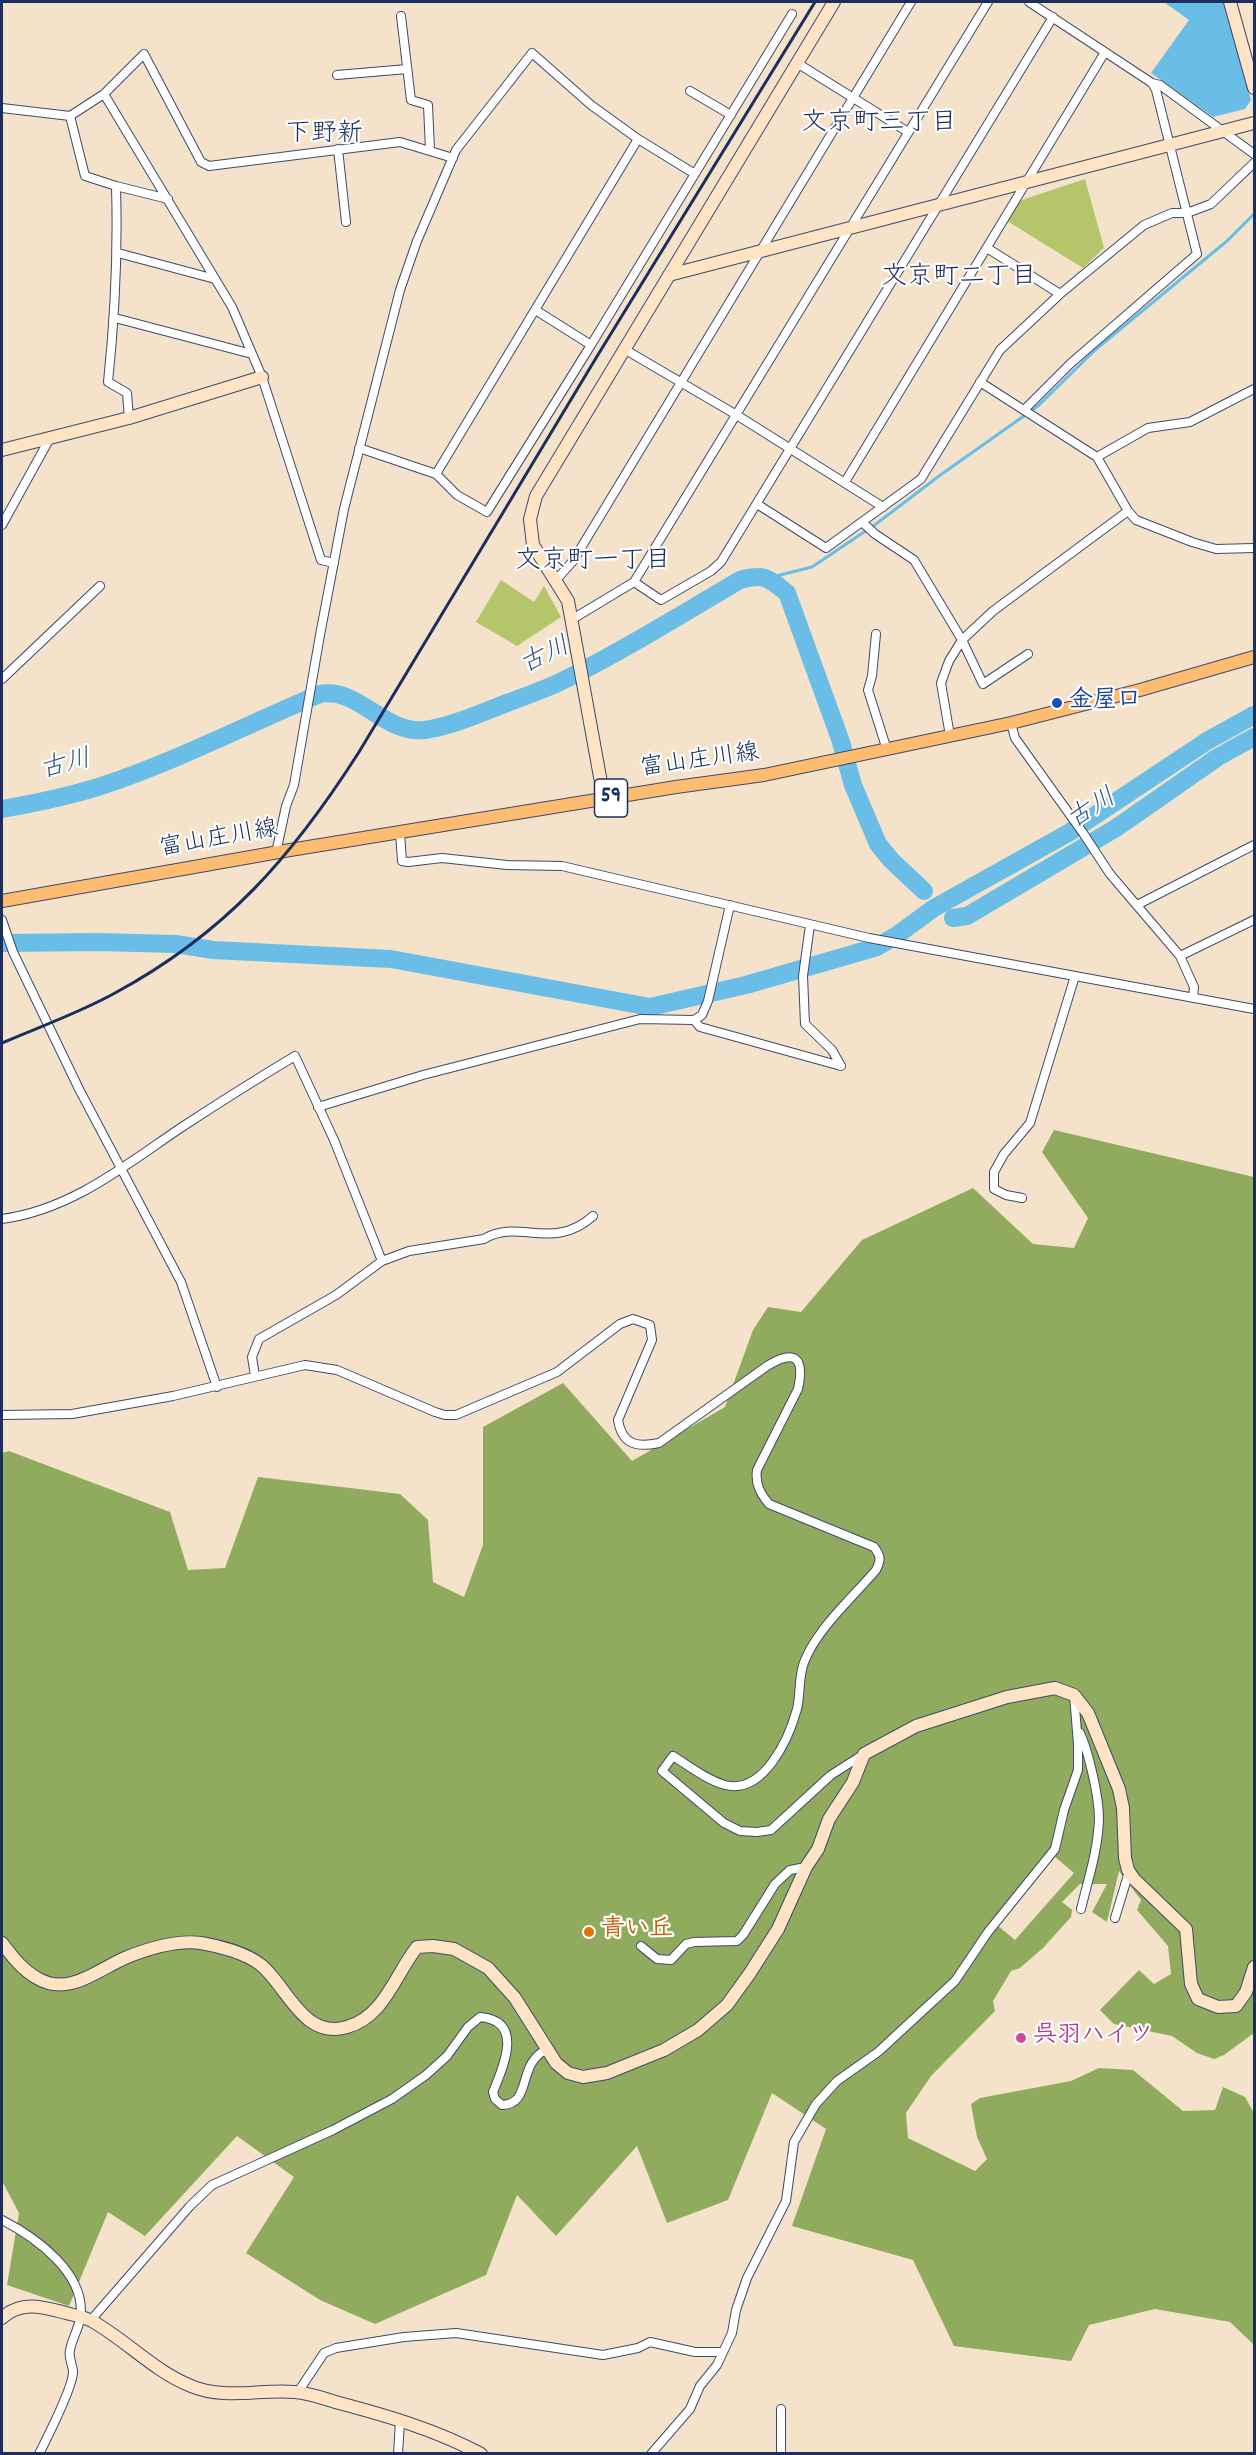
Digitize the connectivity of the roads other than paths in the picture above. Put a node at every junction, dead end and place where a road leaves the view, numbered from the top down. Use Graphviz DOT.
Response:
graph roads {
  1 [pos="834,2"];
  2 [pos="911,2"];
  3 [pos="988,2"];
  4 [pos="1029,2"];
  5 [pos="1230,2"];
  6 [pos="792,14"];
  7 [pos="401,16"];
  8 [pos="1053,17"];
  9 [pos="1105,52"];
  10 [pos="797,63"];
  11 [pos="407,69"];
  12 [pos="337,75"];
  13 [pos="1152,83"];
  14 [pos="1254,88"];
  15 [pos="690,90"];
  16 [pos="104,94"];
  17 [pos="853,98"];
  18 [pos="2,108"];
  19 [pos="731,115"];
  20 [pos="70,116"];
  21 [pos="1254,123"];
  22 [pos="1223,131"];
  23 [pos="908,132"];
  24 [pos="638,139"];
  25 [pos="1170,145"];
  26 [pos="338,149"];
  27 [pos="430,150"];
  28 [pos="1254,154"];
  29 [pos="453,158"];
  30 [pos="1254,163"];
  31 [pos="695,174"];
  32 [pos="1026,182"];
  33 [pos="116,186"];
  34 [pos="168,199"];
  35 [pos="938,205"];
  36 [pos="1187,213"];
  37 [pos="346,222"];
  38 [pos="849,228"];
  39 [pos="987,248"];
  40 [pos="760,252"];
  41 [pos="118,253"];
  42 [pos="669,275"];
  43 [pos="215,279"];
  44 [pos="1060,294"];
  45 [pos="537,311"];
  46 [pos="115,318"];
  47 [pos="591,345"];
  48 [pos="624,350"];
  49 [pos="252,354"];
  50 [pos="262,377"];
  51 [pos="681,382"];
  52 [pos="980,382"];
  53 [pos="1254,389"];
  54 [pos="1024,411"];
  55 [pos="735,414"];
  56 [pos="129,418"];
  57 [pos="50,438"];
  58 [pos="359,448"];
  59 [pos="790,449"];
  60 [pos="2,450"];
  61 [pos="1097,457"];
  62 [pos="436,474"];
  63 [pos="845,482"];
  64 [pos="757,504"];
  65 [pos="883,507"];
  66 [pos="1128,511"];
  67 [pos="2,523"];
  68 [pos="863,523"];
  69 [pos="1254,548"];
  70 [pos="334,563"];
  71 [pos="556,580"];
  72 [pos="634,582"];
  73 [pos="100,586"];
  74 [pos="571,620"];
  75 [pos="876,634"];
  76 [pos="962,640"];
  77 [pos="1028,654"];
  78 [pos="1254,657"];
  79 [pos="2,679"];
  80 [pos="1011,723"];
  81 [pos="950,736"];
  82 [pos="887,750"];
  83 [pos="604,799"];
  84 [pos="400,833"];
  85 [pos="1254,846"];
  86 [pos="276,853"];
  87 [pos="2,901"];
  88 [pos="1137,904"];
  89 [pos="730,905"];
  90 [pos="2,920"];
  91 [pos="1254,920"];
  92 [pos="810,925"];
  93 [pos="1180,956"];
  94 [pos="1075,976"];
  95 [pos="1193,998"];
  96 [pos="1254,1009"];
  97 [pos="694,1020"];
  98 [pos="318,1107"];
  99 [pos="120,1169"];
  100 [pos="1022,1198"];
  101 [pos="593,1215"];
  102 [pos="2,1219"];
  103 [pos="382,1262"];
  104 [pos="255,1376"];
  105 [pos="217,1387"];
  106 [pos="2,1415"];
  107 [pos="1074,1695"];
  108 [pos="1077,1725"];
  109 [pos="864,1754"];
  110 [pos="806,1867"];
  111 [pos="1129,1872"];
  112 [pos="1081,1909"];
  113 [pos="1116,1918"];
  114 [pos="2,1943"];
  115 [pos="641,1946"];
  116 [pos="1254,1967"];
  117 [pos="547,2049"];
  118 [pos="2,2220"];
  119 [pos="2,2318"];
  120 [pos="86,2319"];
  121 [pos="723,2352"];
  122 [pos="298,2392"];
  123 [pos="781,2409"];
  124 [pos="400,2421"];
  125 [pos="39,2454"];
  126 [pos="398,2454"];
  127 [pos="481,2454"];
  128 [pos="651,2454"];
  129 [pos="781,2454"];
  1 -- 10 [label="street"];
  2 -- 17 [label="street"];
  3 -- 23 [label="street"];
  4 -- 8 [label="street"];
  5 -- 14 [label="street"];
  6 -- 19 [label="street"];
  7 -- 11 [label="street"];
  8 -- 9 [label="street"];
  8 -- 35 [label="street"];
  9 -- 13 [label="street"];
  9 -- 32 [label="street"];
  10 -- 17 [label="street"];
  10 -- 42 [label="street"];
  11 -- 12 [label="street"];
  11 -- 27 [label="street"];
  13 -- 22 [label="street"];
  13 -- 25 [label="street"];
  15 -- 19 [label="street"];
  16 -- 20 [label="street"];
  16 -- 26 [label="street"];
  16 -- 34 [label="street"];
  17 -- 23 [label="street"];
  17 -- 40 [label="street"];
  18 -- 20 [label="street"];
  19 -- 31 [label="street"];
  20 -- 33 [label="street"];
  21 -- 22 [label="street"];
  22 -- 25 [label="street"];
  22 -- 28 [label="street"];
  23 -- 38 [label="street"];
  24 -- 29 [label="street"];
  24 -- 31 [label="street"];
  24 -- 45 [label="street"];
  25 -- 32 [label="street"];
  25 -- 36 [label="street"];
  26 -- 27 [label="street"];
  26 -- 37 [label="street"];
  27 -- 29 [label="street"];
  29 -- 58 [label="street"];
  30 -- 36 [label="street"];
  31 -- 47 [label="street"];
  32 -- 35 [label="street"];
  32 -- 39 [label="street"];
  33 -- 34 [label="street"];
  33 -- 41 [label="street"];
  34 -- 43 [label="street"];
  35 -- 38 [label="street"];
  35 -- 59 [label="street"];
  36 -- 44 [label="street"];
  36 -- 54 [label="street"];
  38 -- 40 [label="street"];
  38 -- 55 [label="street"];
  39 -- 44 [label="street"];
  39 -- 63 [label="street"];
  40 -- 42 [label="street"];
  40 -- 51 [label="street"];
  41 -- 43 [label="street"];
  41 -- 46 [label="street"];
  42 -- 48 [label="street"];
  43 -- 49 [label="street"];
  44 -- 52 [label="street"];
  45 -- 47 [label="street"];
  45 -- 62 [label="street"];
  46 -- 49 [label="street"];
  46 -- 56 [label="street"];
  47 -- 62 [label="street"];
  48 -- 51 [label="street"];
  48 -- 71 [label="street"];
  49 -- 50 [label="street"];
  50 -- 56 [label="street"];
  50 -- 70 [label="street"];
  51 -- 55 [label="street"];
  51 -- 71 [label="street"];
  52 -- 54 [label="street"];
  52 -- 65 [label="street"];
  53 -- 61 [label="street"];
  54 -- 61 [label="street"];
  55 -- 59 [label="street"];
  55 -- 72 [label="street"];
  56 -- 57 [label="street"];
  57 -- 60 [label="street"];
  57 -- 67 [label="street"];
  58 -- 62 [label="street"];
  58 -- 70 [label="street"];
  59 -- 63 [label="street"];
  59 -- 64 [label="street"];
  61 -- 66 [label="street"];
  63 -- 65 [label="street"];
  64 -- 68 [label="street"];
  64 -- 72 [label="street"];
  65 -- 68 [label="street"];
  66 -- 69 [label="street"];
  66 -- 76 [label="street"];
  68 -- 76 [label="street"];
  70 -- 86 [label="street"];
  71 -- 74 [label="street"];
  72 -- 74 [label="street"];
  73 -- 79 [label="street"];
  74 -- 83 [label="street"];
  75 -- 82 [label="street"];
  76 -- 77 [label="street"];
  76 -- 81 [label="street"];
  78 -- 80 [label="main road, 富山庄川線 / 59"];
  80 -- 81 [label="main road, 富山庄川線 / 59"];
  80 -- 88 [label="street"];
  81 -- 82 [label="main road, 富山庄川線 / 59"];
  82 -- 83 [label="main road, 富山庄川線 / 59"];
  83 -- 84 [label="main road, 富山庄川線 / 59"];
  84 -- 86 [label="main road, 富山庄川線 / 59"];
  84 -- 89 [label="street"];
  85 -- 88 [label="street"];
  86 -- 87 [label="main road, 富山庄川線 / 59"];
  88 -- 93 [label="street"];
  89 -- 92 [label="street"];
  89 -- 97 [label="street"];
  90 -- 99 [label="street"];
  91 -- 93 [label="street"];
  92 -- 94 [label="street"];
  92 -- 97 [label="street"];
  93 -- 95 [label="street"];
  94 -- 95 [label="street"];
  94 -- 100 [label="street"];
  95 -- 96 [label="street"];
  97 -- 98 [label="street"];
  98 -- 99 [label="street"];
  98 -- 103 [label="street"];
  99 -- 102 [label="street"];
  99 -- 105 [label="street"];
  101 -- 103 [label="street"];
  103 -- 104 [label="street"];
  104 -- 105 [label="street"];
  104 -- 109 [label="street"];
  105 -- 106 [label="street"];
  107 -- 108 [label="street"];
  107 -- 109 [label="street"];
  107 -- 111 [label="street"];
  108 -- 112 [label="street"];
  108 -- 121 [label="street"];
  109 -- 110 [label="street"];
  110 -- 115 [label="street"];
  110 -- 117 [label="street"];
  111 -- 113 [label="street"];
  111 -- 116 [label="street"];
  114 -- 117 [label="street"];
  117 -- 120 [label="street"];
  118 -- 120 [label="street"];
  119 -- 120 [label="street"];
  120 -- 122 [label="street"];
  120 -- 125 [label="street"];
  121 -- 122 [label="street"];
  121 -- 128 [label="street"];
  122 -- 124 [label="street"];
  123 -- 129 [label="street"];
  124 -- 126 [label="street"];
  124 -- 127 [label="street"];
}
